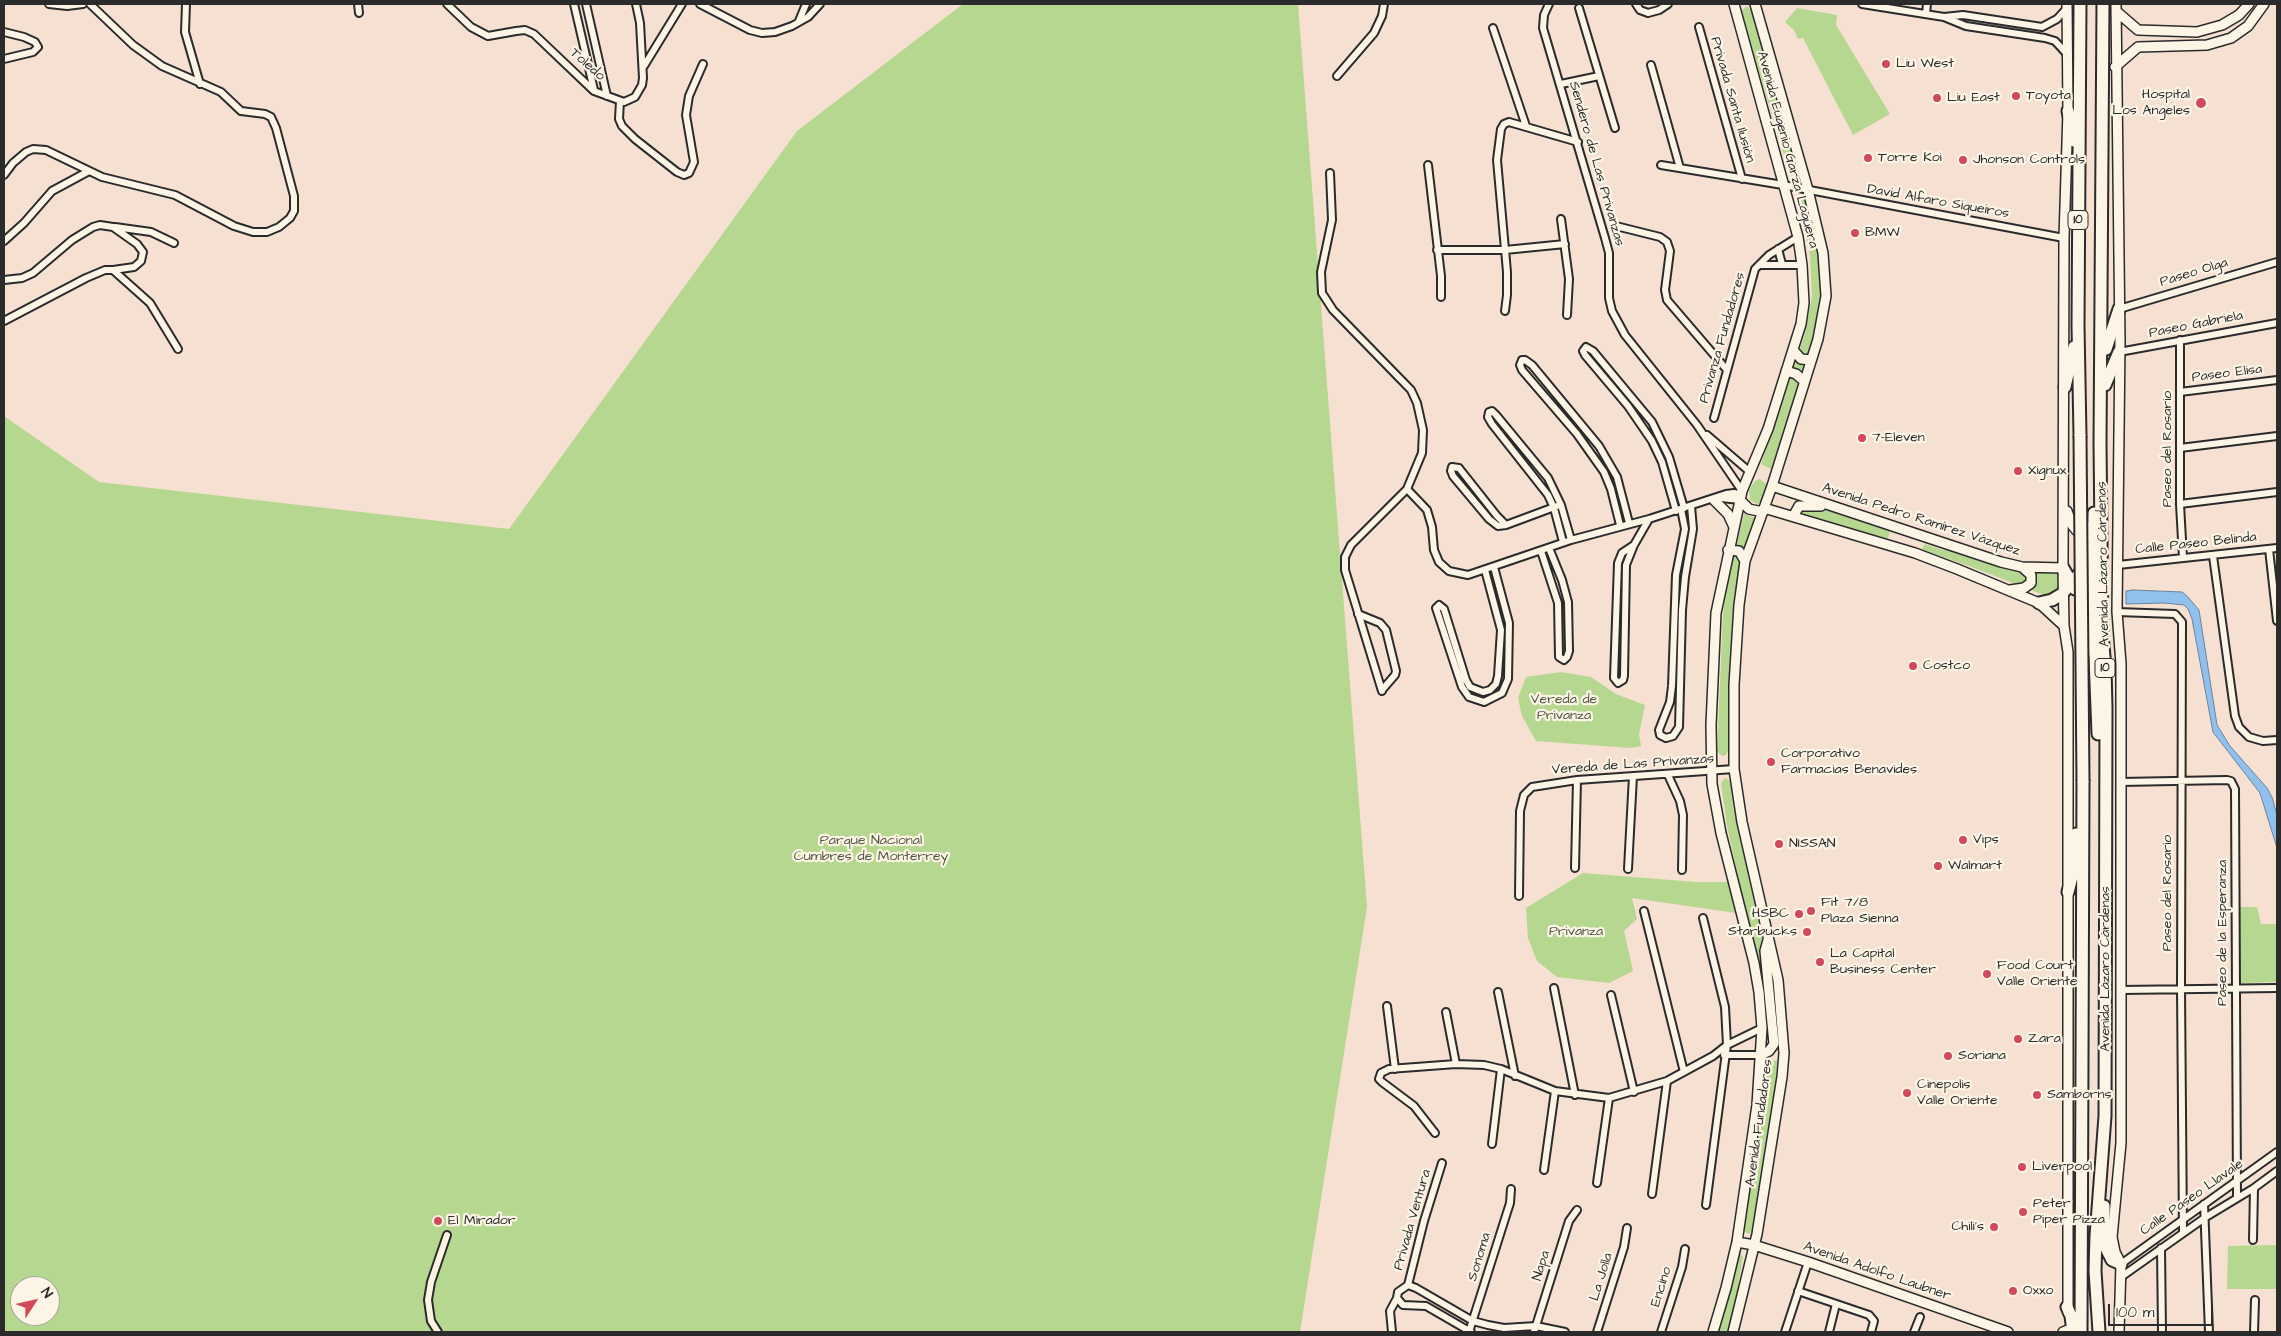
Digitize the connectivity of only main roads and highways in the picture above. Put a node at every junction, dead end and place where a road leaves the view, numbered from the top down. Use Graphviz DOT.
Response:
graph roads {
  1 [pos="2080,4"];
  2 [pos="2103,4"];
  3 [pos="2068,111"];
  4 [pos="2078,165"];
  5 [pos="2119,309"];
  6 [pos="2078,325"];
  7 [pos="2119,352"];
  8 [pos="2102,363"];
  9 [pos="2065,387"];
  10 [pos="2101,393"];
  11 [pos="2100,442"];
  12 [pos="2092,559"];
  13 [pos="2063,568"];
  14 [pos="2072,584"];
  15 [pos="2091,590"];
  16 [pos="2039,603"];
  17 [pos="2090,616"];
  18 [pos="2105,764"];
  19 [pos="2083,786"];
  20 [pos="2068,892"];
  21 [pos="2099,1188"];
  22 [pos="2120,1264"];
  23 [pos="2068,1307"];
  24 [pos="2082,1319"];
  25 [pos="2068,1332"];
  26 [pos="2082,1332"];
  27 [pos="2088,1332"];
  28 [pos="2099,1332"];
  1 -- 4 [label="highway, Avenida Lázaro Cárdenas / 10"];
  2 -- 8 [label="highway, Avenida Lázaro Cárdenas / 10"];
  3 -- 4 [label="highway"];
  4 -- 6 [label="highway, Avenida Lázaro Cárdenas / 10"];
  5 -- 8 [label="highway"];
  6 -- 9 [label="highway"];
  6 -- 19 [label="highway, Avenida Lázaro Cárdenas / 10, bridge"];
  7 -- 10 [label="highway"];
  8 -- 10 [label="highway, Avenida Lázaro Cárdenas / 10"];
  10 -- 11 [label="highway, Avenida Lázaro Cárdenas / 10"];
  11 -- 12 [label="highway"];
  11 -- 18 [label="highway, Avenida Lázaro Cárdenas / 10"];
  12 -- 14 [label="highway"];
  12 -- 15 [label="highway"];
  13 -- 14 [label="highway"];
  14 -- 15 [label="highway"];
  14 -- 16 [label="highway"];
  14 -- 17 [label="highway"];
  15 -- 17 [label="highway"];
  17 -- 18 [label="highway"];
  18 -- 21 [label="highway, Avenida Lázaro Cárdenas / 10"];
  19 -- 20 [label="highway"];
  19 -- 24 [label="highway, Avenida Lázaro Cárdenas / 10"];
  21 -- 22 [label="highway"];
  21 -- 28 [label="highway, Avenida Lázaro Cárdenas / 10"];
  23 -- 25 [label="highway"];
  24 -- 26 [label="highway, Avenida Lázaro Cárdenas / 10"];
  24 -- 27 [label="highway"];
}
